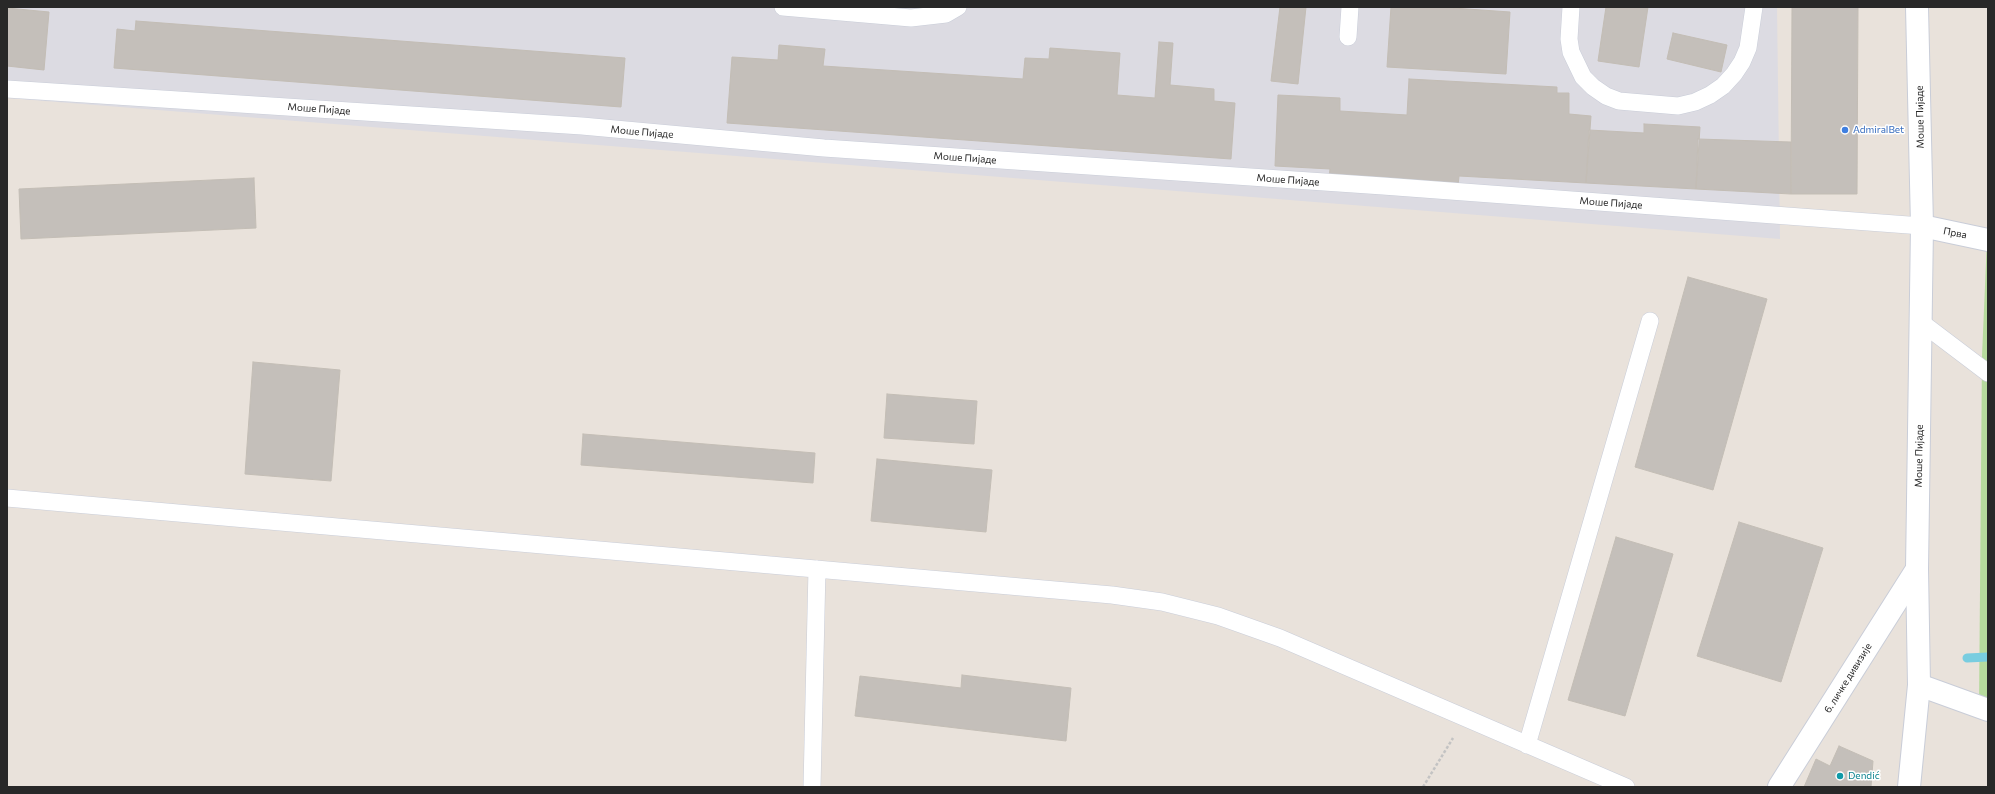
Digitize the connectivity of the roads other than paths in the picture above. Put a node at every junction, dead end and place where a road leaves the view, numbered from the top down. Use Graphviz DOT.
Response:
graph roads {
  1 [pos="782,7"];
  2 [pos="958,7"];
  3 [pos="1350,7"];
  4 [pos="1571,7"];
  5 [pos="1754,7"];
  6 [pos="1917,7"];
  7 [pos="1348,37"];
  8 [pos="7,89"];
  9 [pos="1922,226"];
  10 [pos="1988,240"];
  11 [pos="1650,321"];
  12 [pos="1922,323"];
  13 [pos="1988,373"];
  14 [pos="7,498"];
  15 [pos="817,569"];
  16 [pos="1917,569"];
  17 [pos="1919,685"];
  18 [pos="1988,710"];
  19 [pos="1527,745"];
  20 [pos="812,787"];
  21 [pos="1626,787"];
  22 [pos="1779,787"];
  23 [pos="1909,787"];
  1 -- 2 [label="lane"];
  3 -- 7 [label="lane"];
  4 -- 5 [label="lane"];
  6 -- 9 [label="street, Моше Пијаде"];
  8 -- 9 [label="lane, Моше Пијаде"];
  9 -- 10 [label="street, Прва"];
  9 -- 12 [label="street, Моше Пијаде"];
  11 -- 19 [label="lane"];
  12 -- 13 [label="lane"];
  12 -- 16 [label="street, Моше Пијаде"];
  14 -- 15 [label="lane"];
  15 -- 19 [label="lane"];
  15 -- 20 [label="lane"];
  16 -- 17 [label="street, Моше Пијаде"];
  16 -- 22 [label="street, 6. личке дивизије"];
  17 -- 18 [label="street"];
  17 -- 23 [label="street, Моше Пијаде"];
  19 -- 21 [label="lane"];
}
